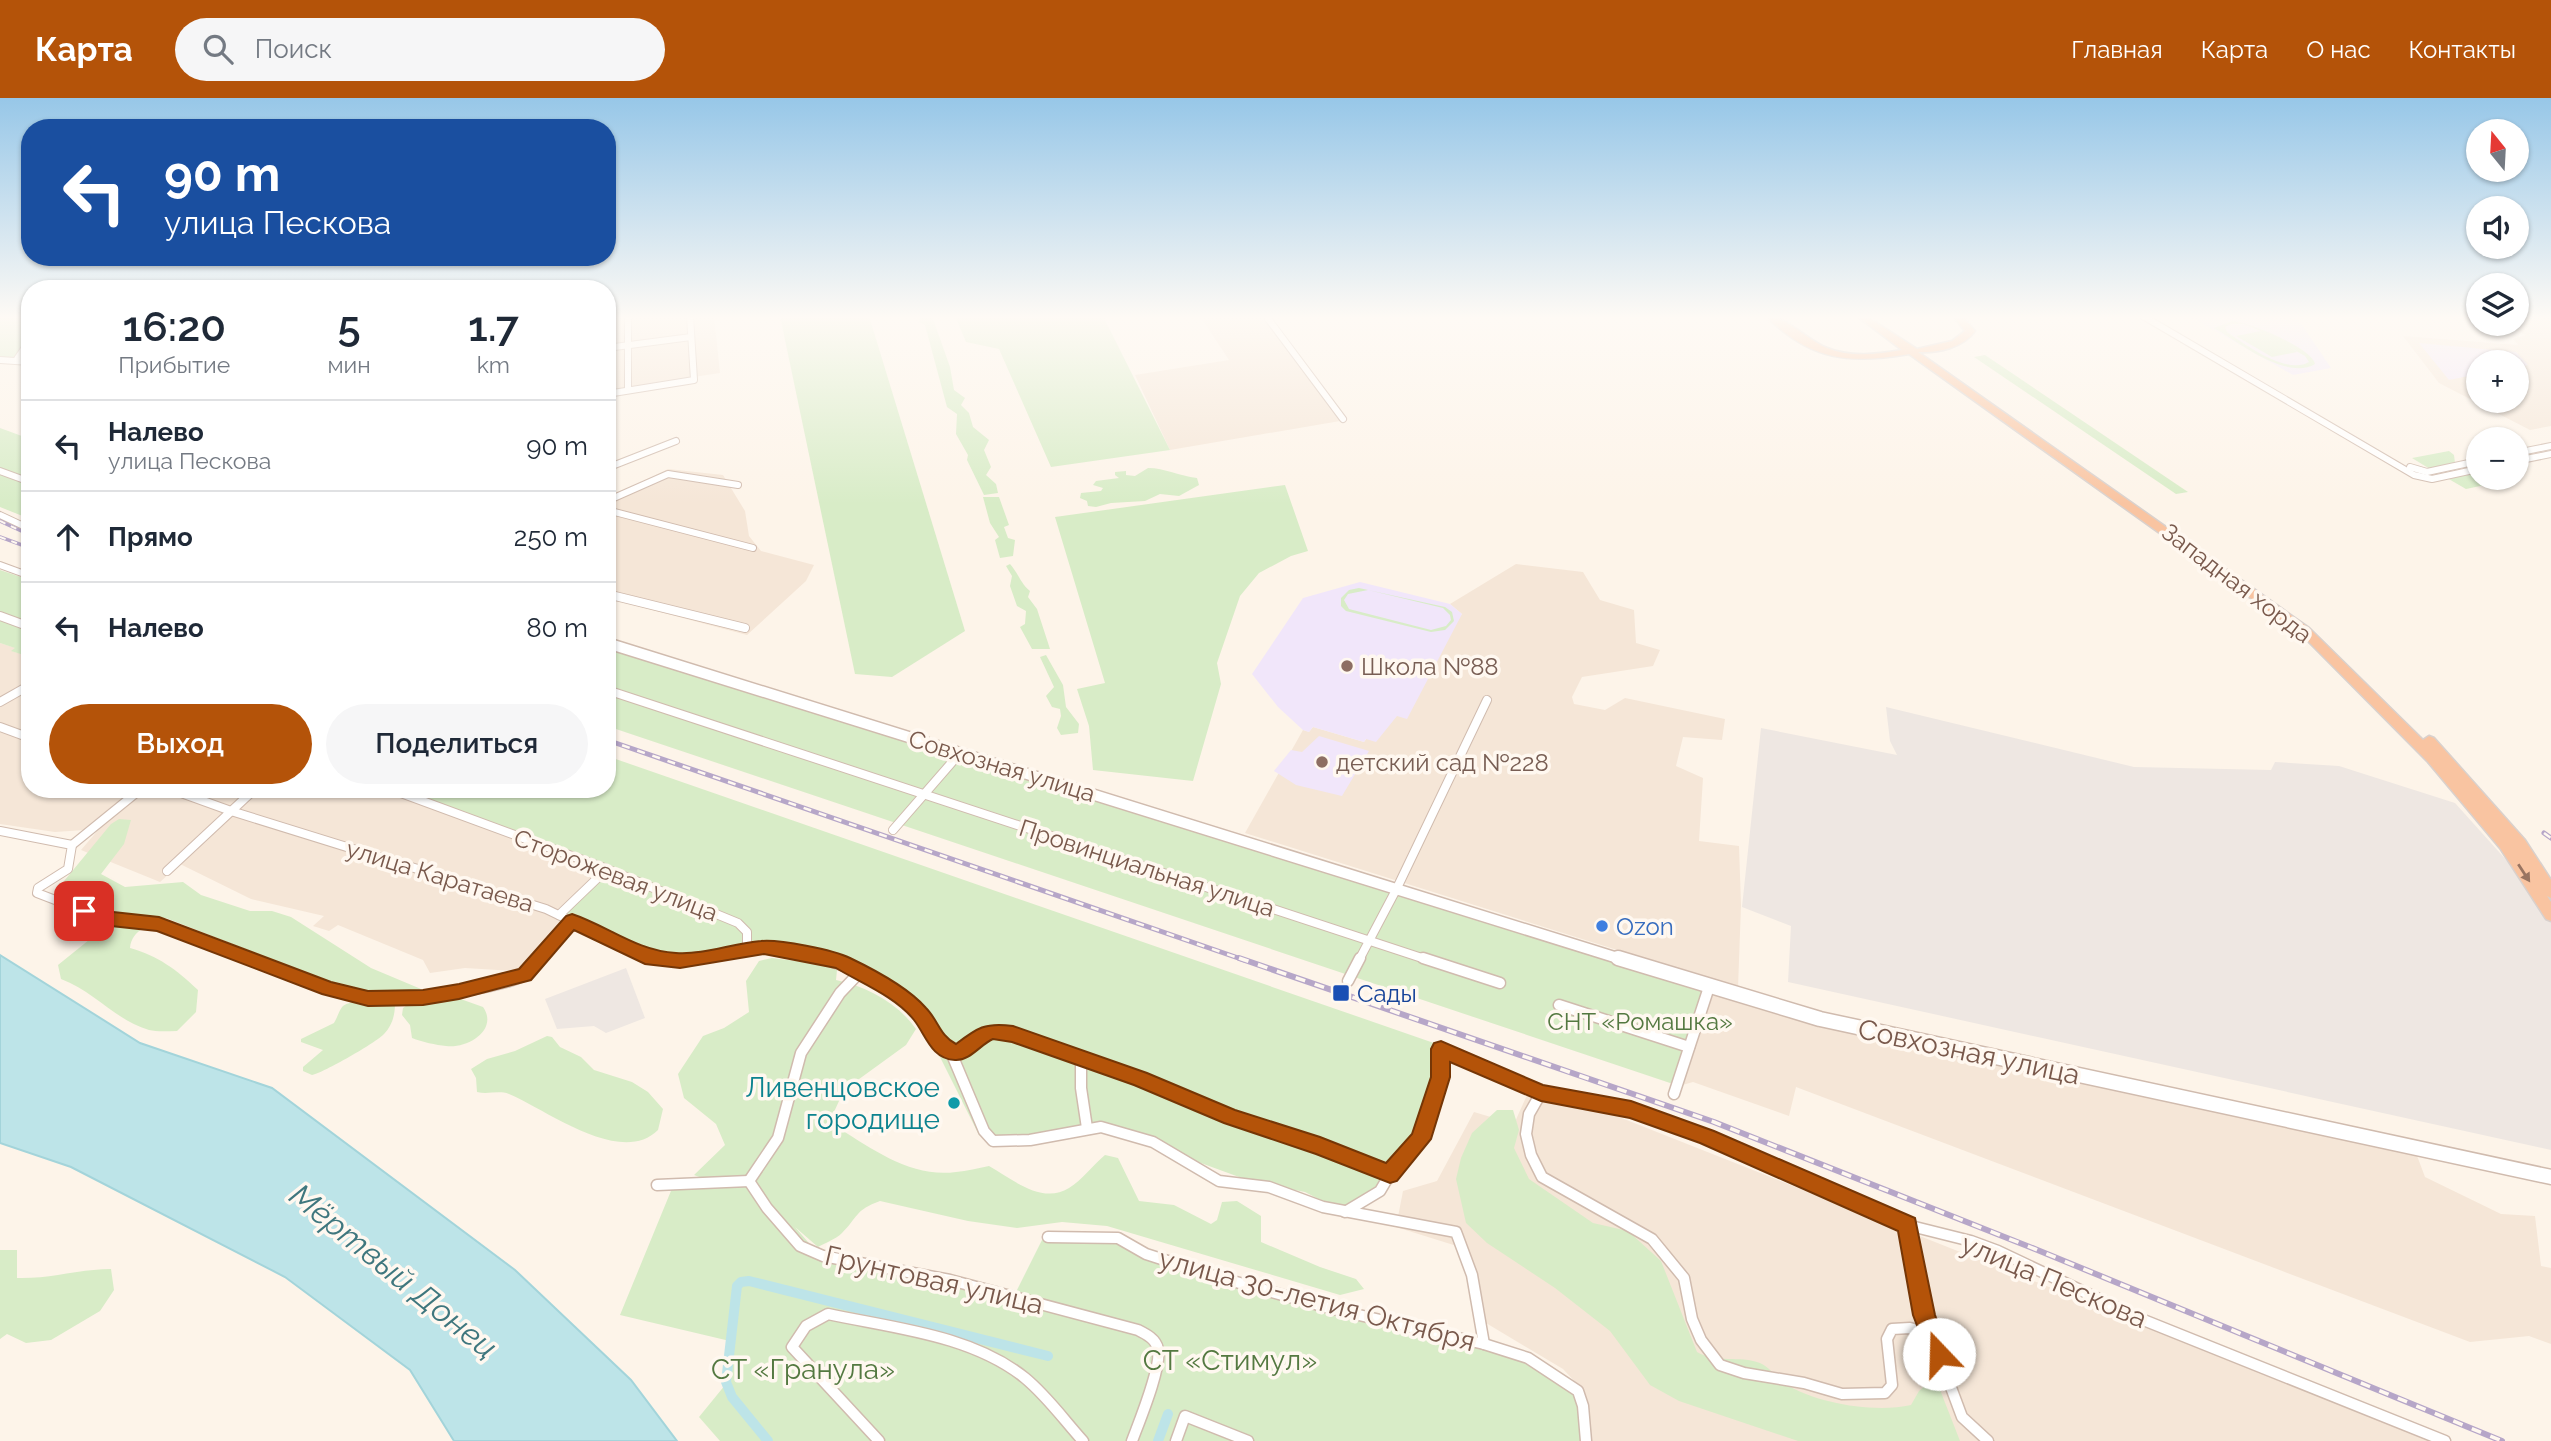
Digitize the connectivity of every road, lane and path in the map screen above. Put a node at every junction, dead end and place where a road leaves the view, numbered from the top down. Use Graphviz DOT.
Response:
graph roads {
  1 [pos="628,379"];
  2 [pos="694,379"];
  3 [pos="1313,379"];
  4 [pos="1957,379"];
  5 [pos="1958,379"];
  6 [pos="2250,379"];
  7 [pos="2258,379"];
  8 [pos="628,390"];
  9 [pos="616,392"];
  10 [pos="1343,419"];
  11 [pos="676,441"];
  12 [pos="2551,446"];
  13 [pos="2529,450"];
  14 [pos="2551,454"];
  15 [pos="2529,458"];
  16 [pos="616,464"];
  17 [pos="2466,465"];
  18 [pos="0,471"];
  19 [pos="2466,471"];
  20 [pos="2429,477"];
  21 [pos="21,479"];
  22 [pos="738,485"];
  23 [pos="616,497"];
  24 [pos="616,512"];
  25 [pos="0,515"];
  26 [pos="21,525"];
  27 [pos="753,548"];
  28 [pos="0,565"];
  29 [pos="21,573"];
  30 [pos="616,596"];
  31 [pos="0,616"];
  32 [pos="21,624"];
  33 [pos="745,628"];
  34 [pos="616,646"];
  35 [pos="21,690"];
  36 [pos="616,693"];
  37 [pos="1487,700"];
  38 [pos="0,702"];
  39 [pos="0,727"];
  40 [pos="21,735"];
  41 [pos="960,753"];
  42 [pos="924,796"];
  43 [pos="130,798"];
  44 [pos="195,798"];
  45 [pos="245,798"];
  46 [pos="414,798"];
  47 [pos="231,811"];
  48 [pos="893,830"];
  49 [pos="0,831"];
  50 [pos="72,845"];
  51 [pos="607,869"];
  52 [pos="167,872"];
  53 [pos="1397,888"];
  54 [pos="2551,892"];
  55 [pos="559,915"];
  56 [pos="2551,915"];
  57 [pos="572,921"];
  58 [pos="1370,939"];
  59 [pos="747,949"];
  60 [pos="860,972"];
  61 [pos="1348,981"];
  62 [pos="1500,983"];
  63 [pos="1709,987"];
  64 [pos="1559,1006"];
  65 [pos="1689,1047"];
  66 [pos="950,1050"];
  67 [pos="1081,1058"];
  68 [pos="1541,1093"];
  69 [pos="1674,1094"];
  70 [pos="1087,1128"];
  71 [pos="1390,1174"];
  72 [pos="2551,1177"];
  73 [pos="749,1181"];
  74 [pos="657,1185"];
  75 [pos="1345,1212"];
  76 [pos="1907,1225"];
  77 [pos="1048,1237"];
  78 [pos="1931,1334"];
  79 [pos="1484,1345"];
  80 [pos="879,1441"];
  81 [pos="1083,1441"];
  82 [pos="1132,1441"];
  83 [pos="1176,1441"];
  84 [pos="1248,1441"];
  85 [pos="1586,1441"];
  86 [pos="1987,1441"];
  87 [pos="2445,1441"];
  1 -- 8 [label="street"];
  2 -- 8 [label="street"];
  3 -- 10 [label="street"];
  4 -- 56 [label="highway, Западная хорда, one-way"];
  5 -- 54 [label="highway, Западная хорда"];
  6 -- 20 [label="street"];
  7 -- 20 [label="street"];
  8 -- 9 [label="street"];
  11 -- 16 [label="street"];
  12 -- 13 [label="street"];
  14 -- 15 [label="street"];
  17 -- 20 [label="street"];
  18 -- 21 [label="street"];
  19 -- 20 [label="street"];
  22 -- 23 [label="street"];
  24 -- 27 [label="street"];
  25 -- 26 [label="street"];
  28 -- 29 [label="street"];
  30 -- 33 [label="street"];
  31 -- 32 [label="street"];
  34 -- 41 [label="street, Совхозная улица"];
  35 -- 38 [label="street"];
  36 -- 42 [label="street, Провинциальная улица"];
  37 -- 53 [label="street"];
  39 -- 40 [label="street"];
  41 -- 42 [label="street"];
  41 -- 53 [label="street, Совхозная улица"];
  42 -- 48 [label="street"];
  42 -- 58 [label="street, Провинциальная улица"];
  43 -- 50 [label="street"];
  44 -- 47 [label="street, улица Каратаева"];
  45 -- 47 [label="street"];
  46 -- 51 [label="street, Сторожевая улица"];
  47 -- 52 [label="street"];
  47 -- 55 [label="street, улица Каратаева"];
  49 -- 50 [label="street"];
  50 -- 57 [label="street"];
  51 -- 55 [label="street"];
  51 -- 59 [label="street, Сторожевая улица"];
  53 -- 58 [label="street"];
  53 -- 63 [label="street, Совхозная улица"];
  55 -- 57 [label="street, улица Каратаева"];
  57 -- 59 [label="street, улица Каратаева"];
  58 -- 61 [label="street"];
  58 -- 62 [label="street, Провинциальная улица"];
  59 -- 60 [label="street"];
  60 -- 66 [label="street"];
  60 -- 73 [label="street"];
  63 -- 65 [label="street"];
  63 -- 72 [label="street, Совхозная улица"];
  64 -- 65 [label="street"];
  65 -- 69 [label="street"];
  66 -- 67 [label="street"];
  66 -- 70 [label="street"];
  67 -- 70 [label="street"];
  67 -- 71 [label="street"];
  68 -- 71 [label="street, улица Пескова"];
  68 -- 76 [label="street, улица Пескова"];
  68 -- 78 [label="street"];
  70 -- 75 [label="street"];
  71 -- 75 [label="street"];
  73 -- 74 [label="street"];
  73 -- 82 [label="street, Грунтовая улица"];
  75 -- 79 [label="street"];
  76 -- 78 [label="street"];
  76 -- 87 [label="street, улица Пескова"];
  77 -- 79 [label="street, улица 30-летия Октября"];
  78 -- 86 [label="street"];
  79 -- 85 [label="street, улица 30-летия Октября"];
  80 -- 81 [label="street"];
  83 -- 84 [label="street"];
}
